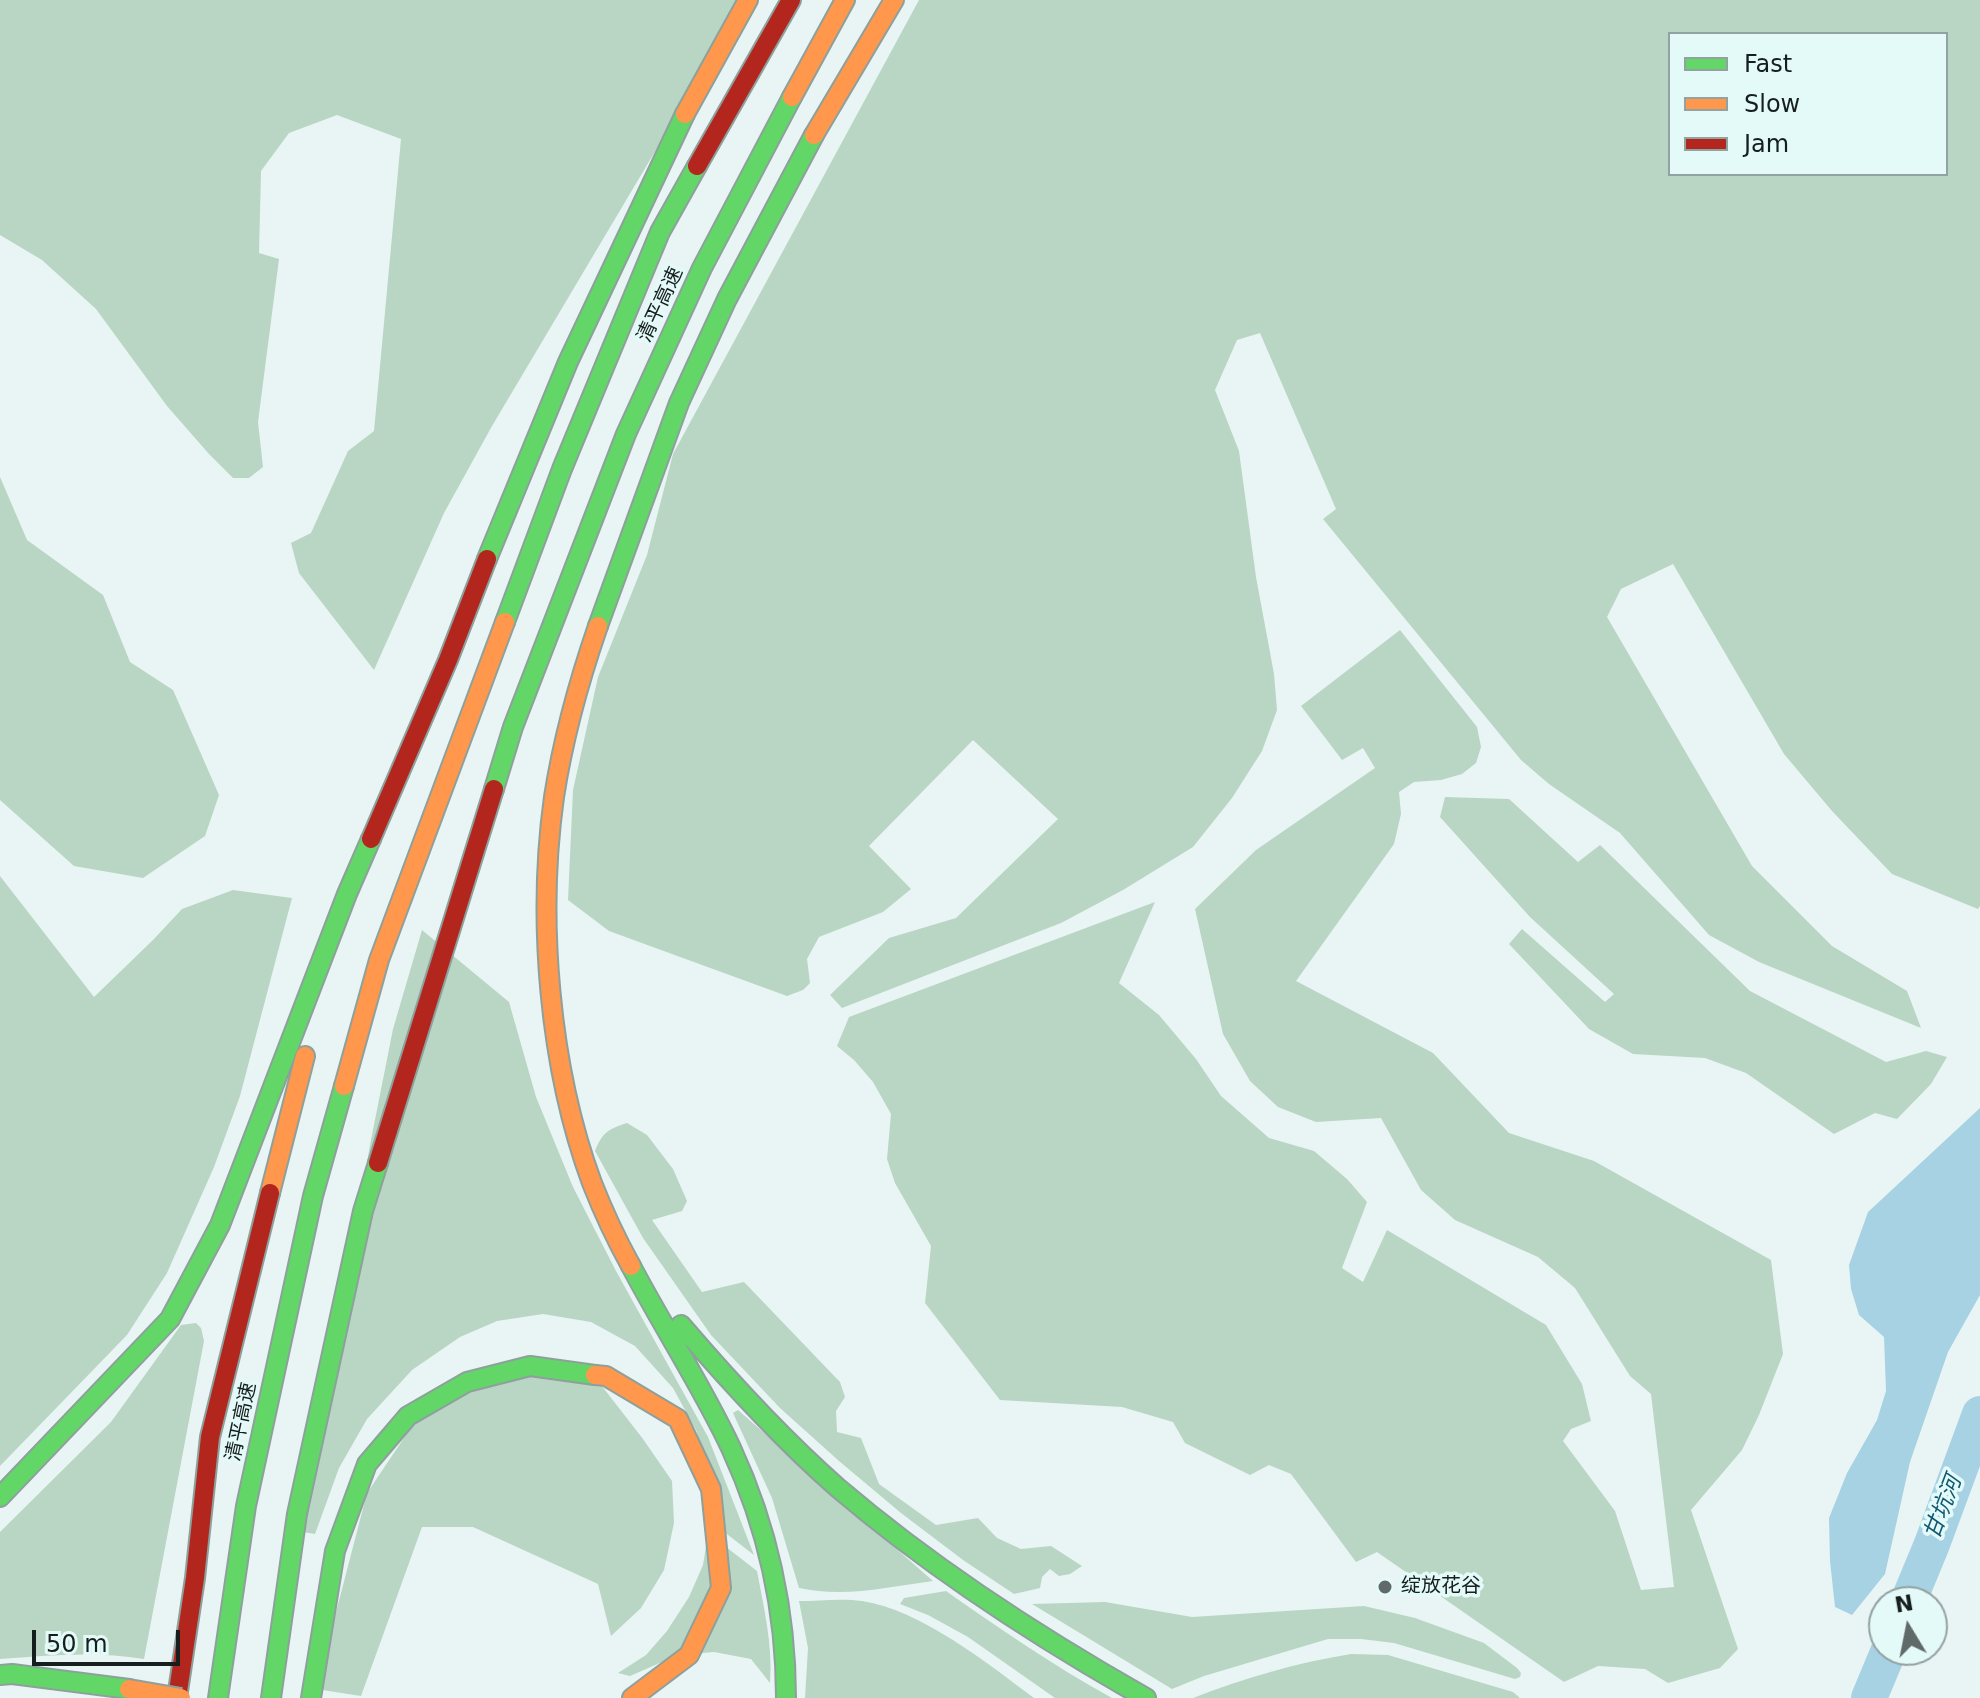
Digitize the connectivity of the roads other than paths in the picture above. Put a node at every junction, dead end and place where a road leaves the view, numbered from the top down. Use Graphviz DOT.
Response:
graph roads {
  1 [pos="748,0"];
  2 [pos="791,0"];
  3 [pos="845,0"];
  4 [pos="894,0"];
  5 [pos="347,894"];
  6 [pos="625,1252"];
  7 [pos="0,1497"];
  8 [pos="0,1675"];
  9 [pos="179,1698"];
  10 [pos="218,1698"];
  11 [pos="271,1698"];
  12 [pos="311,1698"];
  13 [pos="632,1698"];
  14 [pos="786,1698"];
  15 [pos="1146,1698"];
  1 -- 5 [label="highway"];
  2 -- 10 [label="highway, 清平高速"];
  3 -- 11 [label="highway, 清平高速"];
  4 -- 6 [label="highway"];
  5 -- 7 [label="highway"];
  5 -- 9 [label="highway"];
  6 -- 14 [label="highway"];
  6 -- 15 [label="highway"];
  8 -- 9 [label="highway, bridge"];
  12 -- 13 [label="highway"];
}
